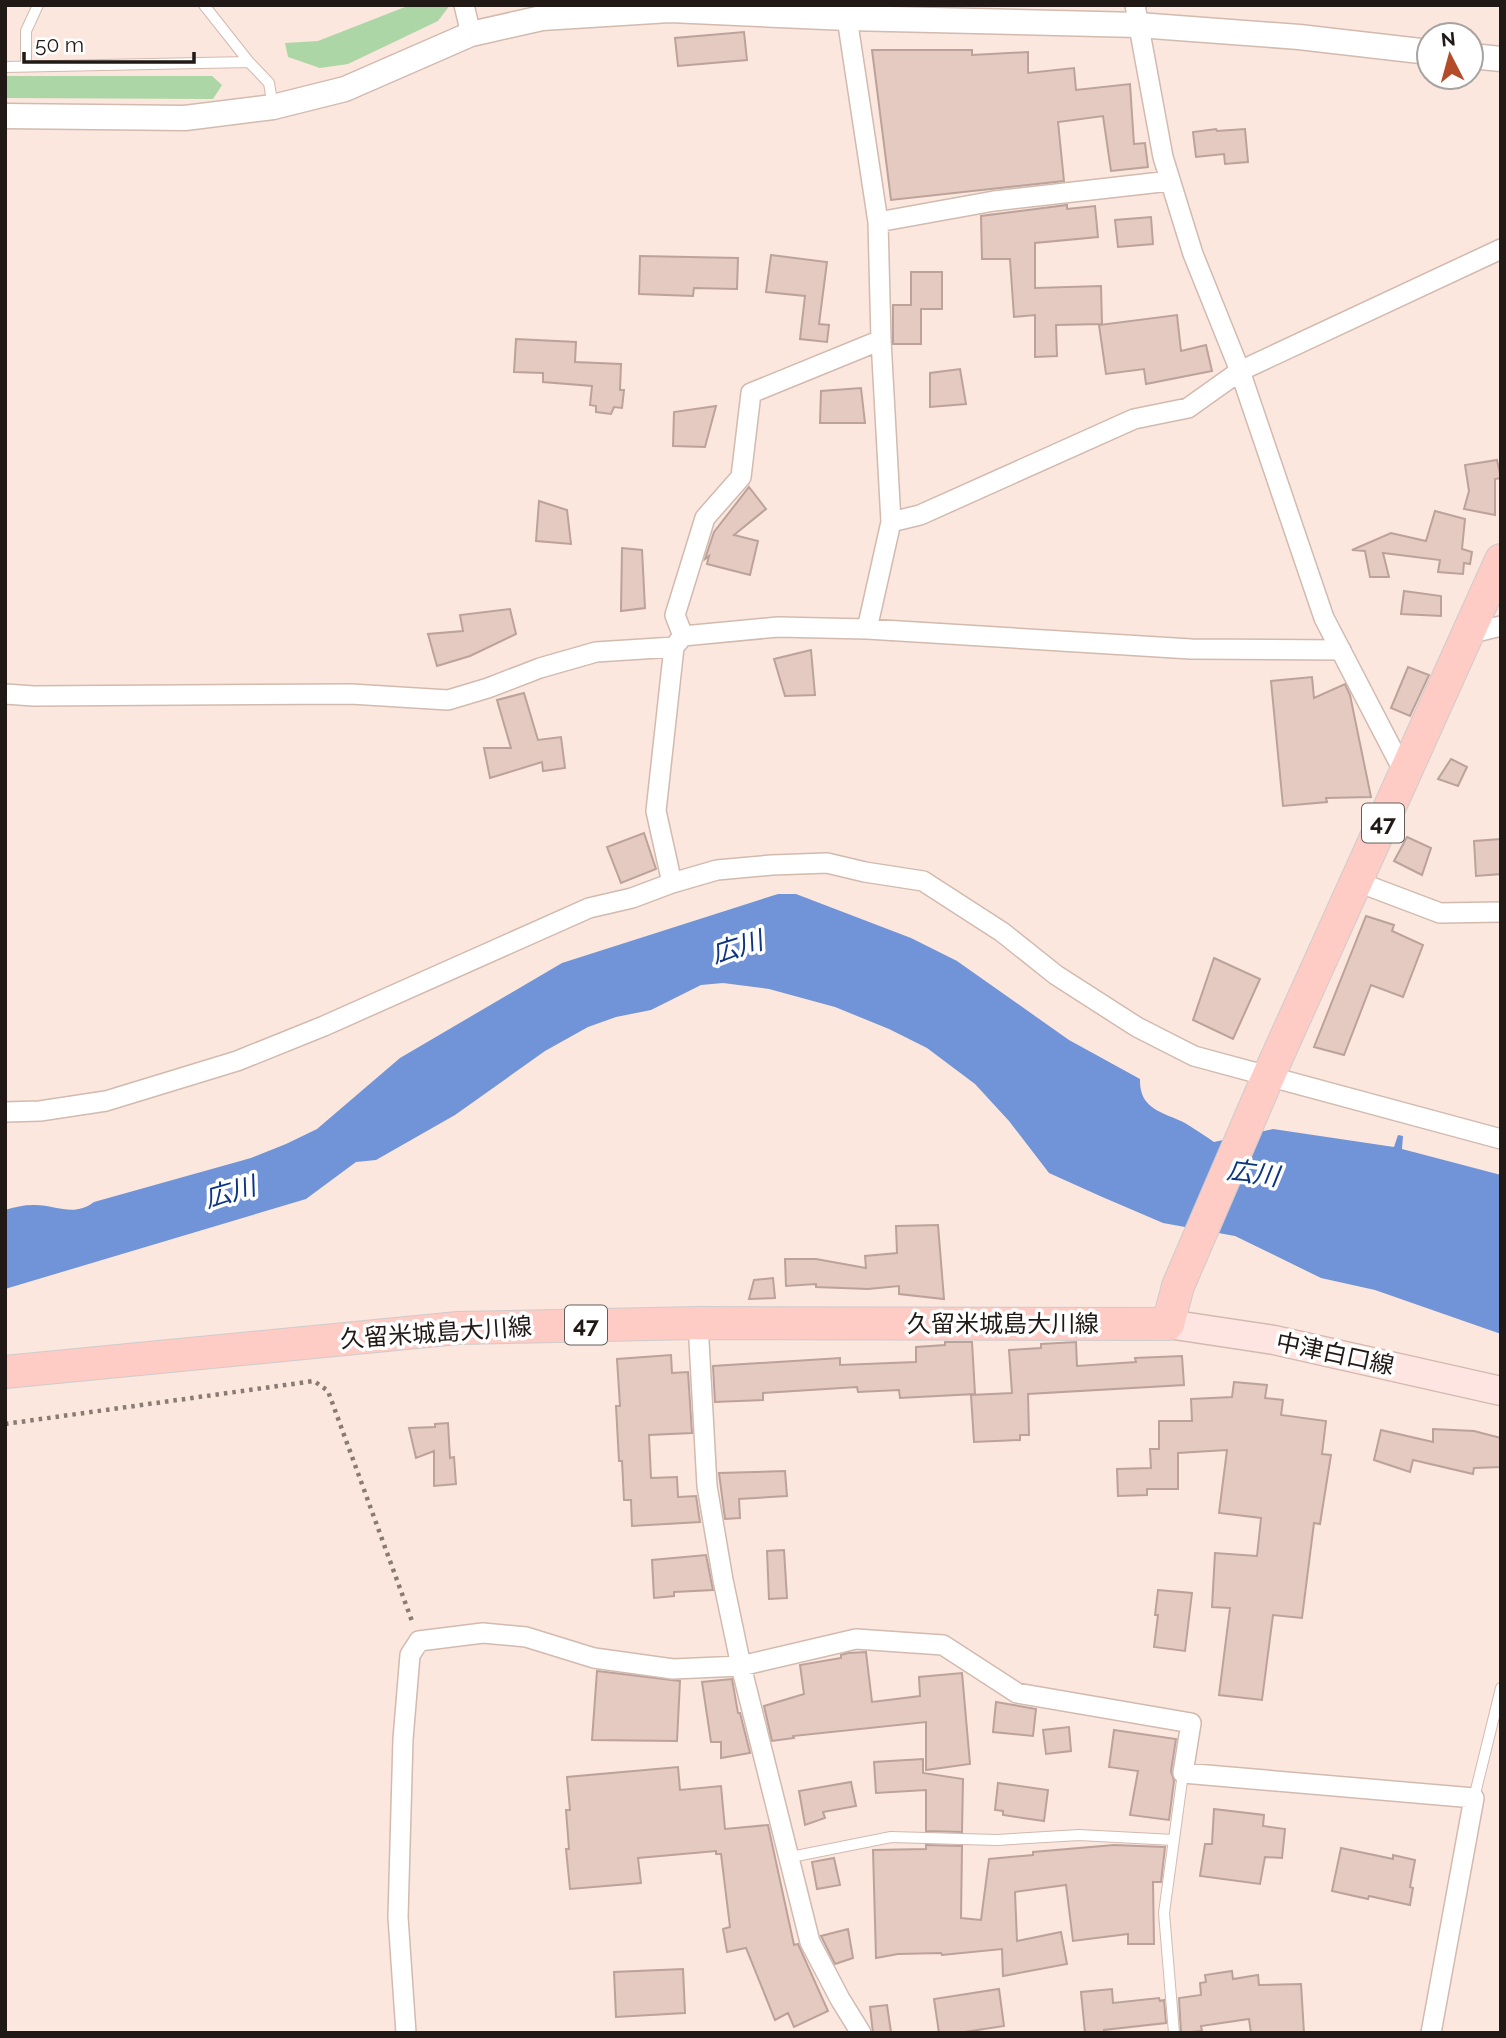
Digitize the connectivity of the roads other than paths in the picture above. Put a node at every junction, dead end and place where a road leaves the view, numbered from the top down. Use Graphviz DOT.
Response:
graph roads {
  1 [pos="38,5"];
  2 [pos="204,5"];
  3 [pos="464,5"];
  4 [pos="847,12"];
  5 [pos="1137,15"];
  6 [pos="471,34"];
  7 [pos="1415,50"];
  8 [pos="250,62"];
  9 [pos="26,66"];
  10 [pos="5,67"];
  11 [pos="273,107"];
  12 [pos="5,116"];
  13 [pos="1170,181"];
  14 [pos="878,222"];
  15 [pos="1501,249"];
  16 [pos="881,340"];
  17 [pos="1240,371"];
  18 [pos="891,522"];
  19 [pos="1501,560"];
  20 [pos="1501,626"];
  21 [pos="867,629"];
  22 [pos="1468,634"];
  23 [pos="678,642"];
  24 [pos="1341,650"];
  25 [pos="5,694"];
  26 [pos="1405,774"];
  27 [pos="1357,882"];
  28 [pos="671,883"];
  29 [pos="1501,912"];
  30 [pos="1266,1081"];
  31 [pos="5,1112"];
  32 [pos="1501,1139"];
  33 [pos="698,1323"];
  34 [pos="1168,1324"];
  35 [pos="5,1372"];
  36 [pos="1501,1391"];
  37 [pos="741,1666"];
  38 [pos="1501,1688"];
  39 [pos="1183,1773"];
  40 [pos="1474,1798"];
  41 [pos="1174,1840"];
  42 [pos="790,1857"];
  43 [pos="406,2033"];
  44 [pos="861,2033"];
  45 [pos="1174,2033"];
  46 [pos="1431,2033"];
  1 -- 9 [label="lane"];
  2 -- 8 [label="lane"];
  3 -- 6 [label="street"];
  4 -- 5 [label="street"];
  4 -- 6 [label="street"];
  4 -- 14 [label="street"];
  5 -- 7 [label="street"];
  5 -- 13 [label="street"];
  6 -- 11 [label="street"];
  8 -- 9 [label="lane"];
  8 -- 11 [label="lane"];
  9 -- 10 [label="lane"];
  11 -- 12 [label="street"];
  13 -- 14 [label="street"];
  13 -- 17 [label="street"];
  14 -- 16 [label="street"];
  15 -- 17 [label="street"];
  16 -- 18 [label="street"];
  16 -- 23 [label="street"];
  17 -- 18 [label="street"];
  17 -- 24 [label="street"];
  18 -- 21 [label="street"];
  19 -- 22 [label="main road, 47"];
  20 -- 22 [label="street"];
  21 -- 23 [label="street"];
  21 -- 24 [label="street"];
  22 -- 26 [label="main road, 47"];
  23 -- 25 [label="street"];
  23 -- 28 [label="street"];
  24 -- 26 [label="street"];
  26 -- 27 [label="main road, 47"];
  27 -- 29 [label="street"];
  27 -- 30 [label="main road, 47"];
  28 -- 30 [label="street"];
  28 -- 31 [label="street"];
  30 -- 32 [label="street"];
  30 -- 34 [label="main road, 47"];
  33 -- 34 [label="main road, 久留米城島大川線 / 47"];
  33 -- 35 [label="main road, 久留米城島大川線 / 47"];
  33 -- 37 [label="street"];
  34 -- 36 [label="main road, 中津白口線"];
  37 -- 39 [label="street"];
  37 -- 42 [label="street"];
  37 -- 43 [label="street"];
  38 -- 40 [label="lane"];
  39 -- 40 [label="street"];
  39 -- 41 [label="lane"];
  40 -- 46 [label="street"];
  41 -- 42 [label="lane"];
  41 -- 45 [label="lane"];
  42 -- 44 [label="street"];
}
